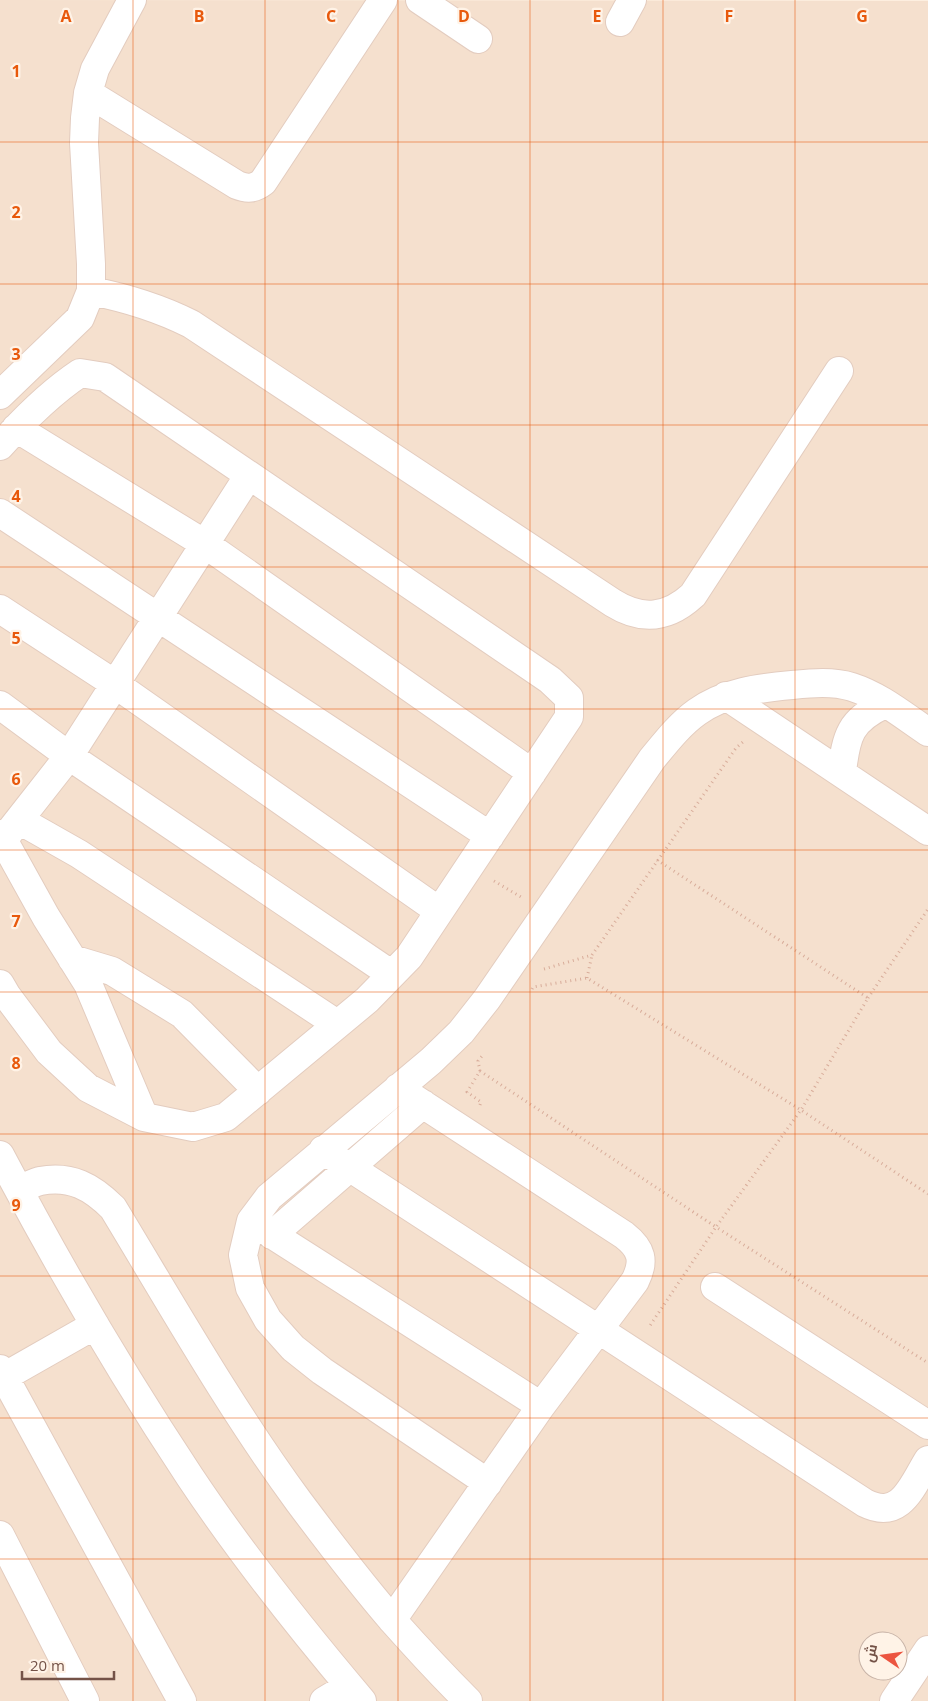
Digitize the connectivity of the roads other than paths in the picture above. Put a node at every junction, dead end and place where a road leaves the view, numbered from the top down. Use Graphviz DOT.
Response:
graph roads {
  1 [pos="132,0"];
  2 [pos="384,0"];
  3 [pos="420,0"];
  4 [pos="478,39"];
  5 [pos="88,93"];
  6 [pos="91,291"];
  7 [pos="838,371"];
  8 [pos="0,395"];
  9 [pos="8,437"];
  10 [pos="249,475"];
  11 [pos="0,513"];
  12 [pos="205,544"];
  13 [pos="0,610"];
  14 [pos="158,617"];
  15 [pos="115,684"];
  16 [pos="726,696"];
  17 [pos="885,704"];
  18 [pos="0,705"];
  19 [pos="928,732"];
  20 [pos="69,756"];
  21 [pos="842,772"];
  22 [pos="532,773"];
  23 [pos="928,831"];
  24 [pos="6,834"];
  25 [pos="490,836"];
  26 [pos="439,911"];
  27 [pos="72,959"];
  28 [pos="392,974"];
  29 [pos="0,984"];
  30 [pos="337,1024"];
  31 [pos="398,1088"];
  32 [pos="258,1091"];
  33 [pos="423,1104"];
  34 [pos="144,1117"];
  35 [pos="323,1150"];
  36 [pos="0,1155"];
  37 [pos="349,1168"];
  38 [pos="18,1190"];
  39 [pos="262,1228"];
  40 [pos="715,1287"];
  41 [pos="95,1325"];
  42 [pos="599,1330"];
  43 [pos="1,1375"];
  44 [pos="541,1406"];
  45 [pos="928,1426"];
  46 [pos="928,1460"];
  47 [pos="488,1483"];
  48 [pos="920,1491"];
  49 [pos="0,1535"];
  50 [pos="392,1620"];
  51 [pos="928,1650"];
  52 [pos="356,1693"];
  53 [pos="85,1701"];
  54 [pos="182,1701"];
  55 [pos="324,1701"];
  56 [pos="468,1701"];
  57 [pos="894,1701"];
  1 -- 5 [label="lane"];
  2 -- 5 [label="lane"];
  3 -- 4 [label="lane"];
  5 -- 6 [label="lane"];
  6 -- 7 [label="lane"];
  6 -- 8 [label="lane"];
  9 -- 10 [label="lane"];
  9 -- 12 [label="lane"];
  10 -- 12 [label="lane"];
  10 -- 22 [label="lane"];
  11 -- 14 [label="lane"];
  12 -- 14 [label="lane"];
  12 -- 22 [label="lane"];
  13 -- 15 [label="lane"];
  14 -- 15 [label="lane"];
  14 -- 25 [label="lane"];
  15 -- 20 [label="lane"];
  15 -- 26 [label="lane"];
  16 -- 17 [label="lane"];
  16 -- 21 [label="lane"];
  16 -- 31 [label="lane"];
  17 -- 19 [label="lane"];
  17 -- 21 [label="lane"];
  18 -- 20 [label="lane"];
  20 -- 24 [label="lane"];
  20 -- 28 [label="lane"];
  21 -- 23 [label="lane"];
  22 -- 25 [label="lane"];
  24 -- 27 [label="lane"];
  24 -- 30 [label="lane"];
  25 -- 26 [label="lane"];
  26 -- 28 [label="lane"];
  27 -- 32 [label="lane"];
  27 -- 34 [label="lane"];
  28 -- 30 [label="lane"];
  29 -- 34 [label="lane"];
  30 -- 32 [label="lane"];
  31 -- 33 [label="lane"];
  31 -- 35 [label="lane"];
  32 -- 34 [label="lane"];
  33 -- 37 [label="lane"];
  33 -- 42 [label="lane"];
  35 -- 37 [label="lane"];
  35 -- 39 [label="lane"];
  36 -- 38 [label="lane"];
  37 -- 39 [label="lane"];
  37 -- 42 [label="lane"];
  38 -- 41 [label="lane"];
  38 -- 50 [label="lane"];
  39 -- 44 [label="lane"];
  39 -- 47 [label="lane"];
  40 -- 45 [label="lane"];
  41 -- 43 [label="lane"];
  41 -- 52 [label="lane"];
  42 -- 44 [label="lane"];
  42 -- 48 [label="lane"];
  43 -- 54 [label="lane"];
  44 -- 47 [label="lane"];
  46 -- 48 [label="lane"];
  47 -- 50 [label="lane"];
  49 -- 53 [label="lane"];
  50 -- 56 [label="lane"];
  51 -- 57 [label="lane"];
  52 -- 55 [label="lane"];
}
